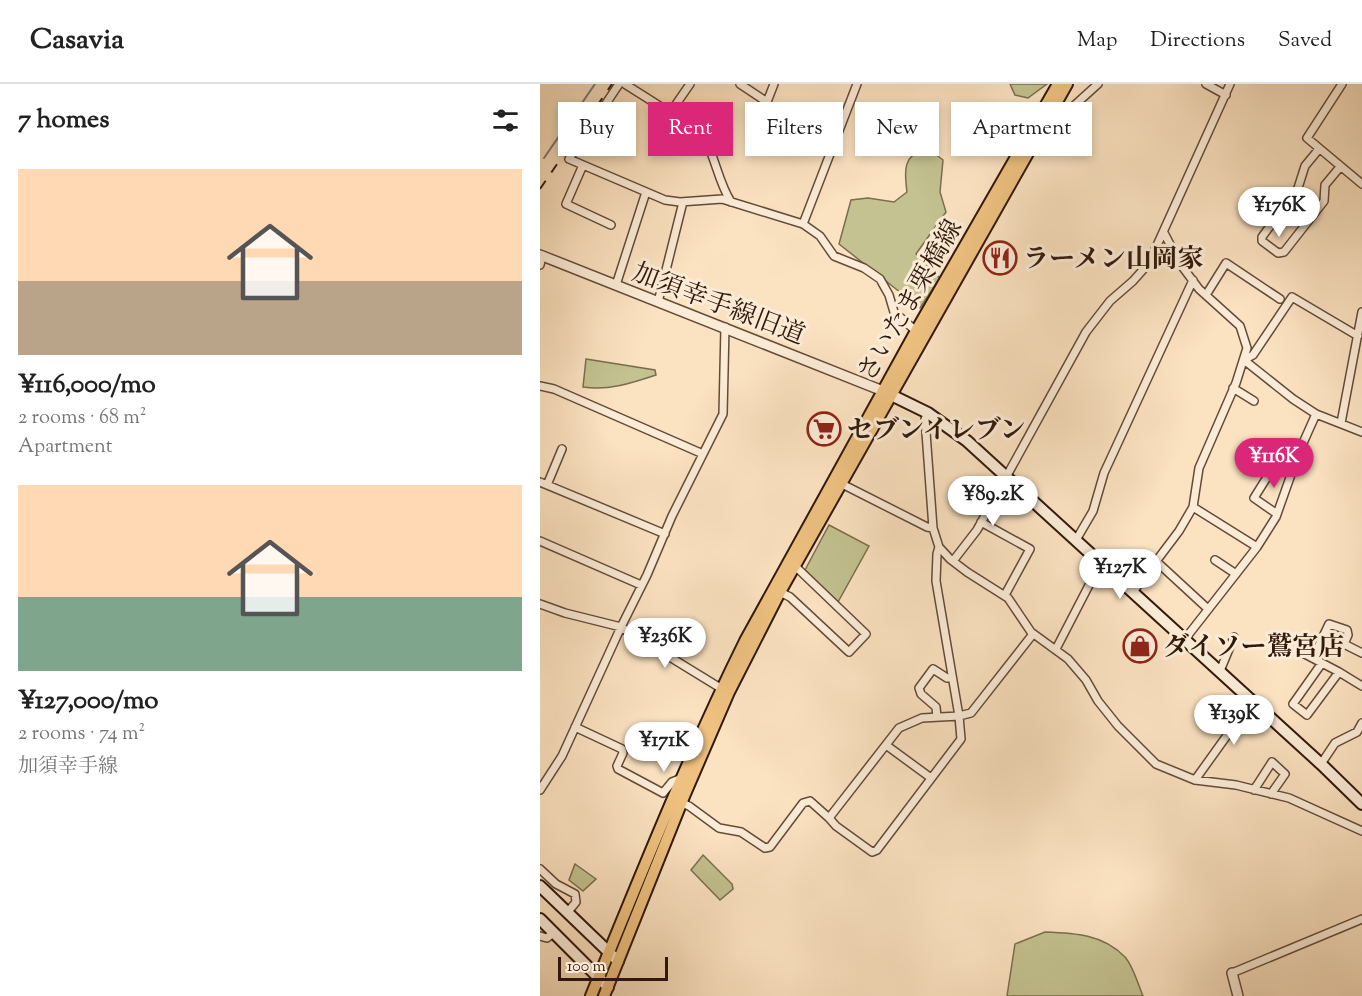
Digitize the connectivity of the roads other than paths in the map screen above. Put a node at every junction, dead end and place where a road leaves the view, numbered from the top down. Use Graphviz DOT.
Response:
graph roads {
  1 [pos="619,84"];
  2 [pos="625,84"];
  3 [pos="690,84"];
  4 [pos="740,84"];
  5 [pos="774,84"];
  6 [pos="857,84"];
  7 [pos="1058,84"];
  8 [pos="1067,84"];
  9 [pos="1098,84"];
  10 [pos="1206,84"];
  11 [pos="1230,84"];
  12 [pos="1342,84"];
  13 [pos="1226,95"];
  14 [pos="653,102"];
  15 [pos="678,102"];
  16 [pos="1057,102"];
  17 [pos="1078,102"];
  18 [pos="1319,149"];
  19 [pos="711,156"];
  20 [pos="1025,156"];
  21 [pos="583,165"];
  22 [pos="1340,167"];
  23 [pos="1362,184"];
  24 [pos="646,192"];
  25 [pos="683,202"];
  26 [pos="731,202"];
  27 [pos="804,224"];
  28 [pos="611,225"];
  29 [pos="1164,233"];
  30 [pos="541,258"];
  31 [pos="1193,280"];
  32 [pos="616,285"];
  33 [pos="1206,295"];
  34 [pos="1280,300"];
  35 [pos="658,302"];
  36 [pos="1362,312"];
  37 [pos="724,327"];
  38 [pos="916,332"];
  39 [pos="1358,336"];
  40 [pos="1244,360"];
  41 [pos="540,386"];
  42 [pos="1233,388"];
  43 [pos="888,393"];
  44 [pos="1254,401"];
  45 [pos="928,413"];
  46 [pos="1316,414"];
  47 [pos="1341,423"];
  48 [pos="1362,432"];
  49 [pos="562,449"];
  50 [pos="703,454"];
  51 [pos="1294,468"];
  52 [pos="1007,477"];
  53 [pos="543,483"];
  54 [pos="842,484"];
  55 [pos="1193,507"];
  56 [pos="1277,514"];
  57 [pos="981,522"];
  58 [pos="933,528"];
  59 [pos="665,534"];
  60 [pos="1076,540"];
  61 [pos="540,541"];
  62 [pos="939,547"];
  63 [pos="1257,548"];
  64 [pos="1215,560"];
  65 [pos="953,561"];
  66 [pos="1101,562"];
  67 [pos="1157,562"];
  68 [pos="795,566"];
  69 [pos="1236,574"];
  70 [pos="641,585"];
  71 [pos="780,592"];
  72 [pos="1133,592"];
  73 [pos="1005,595"];
  74 [pos="540,604"];
  75 [pos="1208,609"];
  76 [pos="621,627"];
  77 [pos="1033,634"];
  78 [pos="1234,637"];
  79 [pos="1185,639"];
  80 [pos="1056,649"];
  81 [pos="1301,652"];
  82 [pos="1362,653"];
  83 [pos="1313,658"];
  84 [pos="1322,663"];
  85 [pos="1220,671"];
  86 [pos="1340,672"];
  87 [pos="952,678"];
  88 [pos="1362,686"];
  89 [pos="722,689"];
  90 [pos="1248,696"];
  91 [pos="959,716"];
  92 [pos="937,717"];
  93 [pos="1362,723"];
  94 [pos="575,727"];
  95 [pos="886,745"];
  96 [pos="1321,764"];
  97 [pos="931,778"];
  98 [pos="687,779"];
  99 [pos="1195,780"];
  100 [pos="540,790"];
  101 [pos="1254,790"];
  102 [pos="1271,794"];
  103 [pos="682,803"];
  104 [pos="1362,804"];
  105 [pos="829,818"];
  106 [pos="1362,831"];
  107 [pos="540,869"];
  108 [pos="540,886"];
  109 [pos="567,913"];
  110 [pos="540,919"];
  111 [pos="1362,919"];
  112 [pos="553,933"];
  113 [pos="540,936"];
  114 [pos="608,953"];
  115 [pos="618,961"];
  116 [pos="1232,973"];
  117 [pos="598,979"];
  118 [pos="606,991"];
  119 [pos="591,996"];
  120 [pos="1238,996"];
  1 -- 21 [label="street"];
  2 -- 14 [label="street"];
  3 -- 15 [label="street"];
  4 -- 5 [label="street"];
  6 -- 27 [label="street"];
  7 -- 38 [label="main road, さいたま栗橋線"];
  8 -- 16 [label="main road, さいたま栗橋線"];
  9 -- 17 [label="street"];
  10 -- 13 [label="street"];
  11 -- 13 [label="street"];
  12 -- 18 [label="street"];
  13 -- 29 [label="street"];
  18 -- 22 [label="street"];
  18 -- 22 [label="street"];
  19 -- 26 [label="street"];
  20 -- 43 [label="main road, さいたま栗橋線"];
  21 -- 24 [label="street"];
  21 -- 28 [label="street"];
  22 -- 23 [label="street"];
  24 -- 25 [label="street"];
  24 -- 32 [label="street"];
  25 -- 26 [label="street"];
  25 -- 35 [label="street"];
  26 -- 27 [label="street"];
  27 -- 38 [label="street"];
  29 -- 31 [label="street"];
  29 -- 52 [label="street"];
  30 -- 32 [label="street, 加須幸手線旧道"];
  31 -- 33 [label="street"];
  31 -- 60 [label="street"];
  32 -- 35 [label="street, 加須幸手線旧道"];
  33 -- 34 [label="street"];
  33 -- 40 [label="street"];
  35 -- 37 [label="street, 加須幸手線旧道"];
  36 -- 39 [label="street"];
  37 -- 43 [label="street, 加須幸手線旧道"];
  37 -- 50 [label="street"];
  38 -- 43 [label="main road, さいたま栗橋線"];
  39 -- 40 [label="street"];
  39 -- 47 [label="street"];
  40 -- 42 [label="street"];
  40 -- 46 [label="street"];
  41 -- 50 [label="street"];
  42 -- 44 [label="street"];
  42 -- 55 [label="street"];
  43 -- 45 [label="main road"];
  43 -- 54 [label="main road, さいたま栗橋線"];
  43 -- 89 [label="main road, さいたま栗橋線"];
  45 -- 52 [label="main road"];
  45 -- 58 [label="street"];
  46 -- 47 [label="street"];
  46 -- 51 [label="street"];
  47 -- 48 [label="street"];
  49 -- 53 [label="street"];
  50 -- 59 [label="street"];
  51 -- 56 [label="street"];
  51 -- 56 [label="street"];
  52 -- 57 [label="street"];
  52 -- 60 [label="main road"];
  53 -- 59 [label="street"];
  54 -- 58 [label="street"];
  54 -- 68 [label="main road, さいたま栗橋線"];
  55 -- 63 [label="street"];
  55 -- 67 [label="street"];
  56 -- 63 [label="street"];
  57 -- 65 [label="street"];
  57 -- 73 [label="street"];
  58 -- 62 [label="street"];
  59 -- 70 [label="street"];
  60 -- 66 [label="main road"];
  61 -- 70 [label="street"];
  62 -- 65 [label="street"];
  62 -- 87 [label="street"];
  63 -- 69 [label="street"];
  64 -- 69 [label="street"];
  65 -- 73 [label="street"];
  66 -- 72 [label="main road"];
  66 -- 80 [label="street"];
  67 -- 72 [label="street"];
  67 -- 75 [label="street"];
  68 -- 71 [label="main road, さいたま栗橋線"];
  68 -- 71 [label="street"];
  69 -- 75 [label="street"];
  70 -- 76 [label="street"];
  71 -- 98 [label="main road, さいたま栗橋線"];
  72 -- 79 [label="main road"];
  73 -- 77 [label="street"];
  74 -- 76 [label="street"];
  75 -- 79 [label="street"];
  76 -- 89 [label="street"];
  76 -- 94 [label="street"];
  77 -- 80 [label="street"];
  77 -- 91 [label="street"];
  78 -- 85 [label="street"];
  79 -- 85 [label="main road"];
  80 -- 99 [label="street"];
  81 -- 83 [label="street"];
  82 -- 83 [label="street"];
  83 -- 84 [label="street"];
  84 -- 86 [label="street"];
  84 -- 86 [label="street"];
  85 -- 90 [label="main road"];
  86 -- 88 [label="street"];
  87 -- 91 [label="street"];
  87 -- 92 [label="street"];
  89 -- 98 [label="main road, さいたま栗橋線"];
  90 -- 96 [label="main road"];
  90 -- 99 [label="street"];
  91 -- 92 [label="street"];
  91 -- 97 [label="street"];
  92 -- 95 [label="street"];
  93 -- 96 [label="street"];
  94 -- 98 [label="street"];
  94 -- 100 [label="street"];
  95 -- 97 [label="street"];
  95 -- 105 [label="street"];
  96 -- 104 [label="main road"];
  97 -- 105 [label="street"];
  98 -- 103 [label="main road, さいたま栗橋線"];
  98 -- 114 [label="main road, さいたま栗橋線"];
  99 -- 101 [label="street"];
  101 -- 102 [label="street"];
  101 -- 102 [label="street"];
  102 -- 106 [label="street"];
  103 -- 105 [label="street"];
  103 -- 115 [label="main road, さいたま栗橋線"];
  107 -- 109 [label="street"];
  108 -- 109 [label="main road"];
  109 -- 114 [label="main road"];
  110 -- 112 [label="main road"];
  111 -- 116 [label="street"];
  112 -- 113 [label="street"];
  112 -- 117 [label="main road"];
  114 -- 115 [label="main road"];
  114 -- 117 [label="main road, さいたま栗橋線"];
  115 -- 118 [label="main road, さいたま栗橋線"];
  116 -- 120 [label="street"];
  117 -- 118 [label="main road"];
  117 -- 119 [label="main road, さいたま栗橋線"];
}
